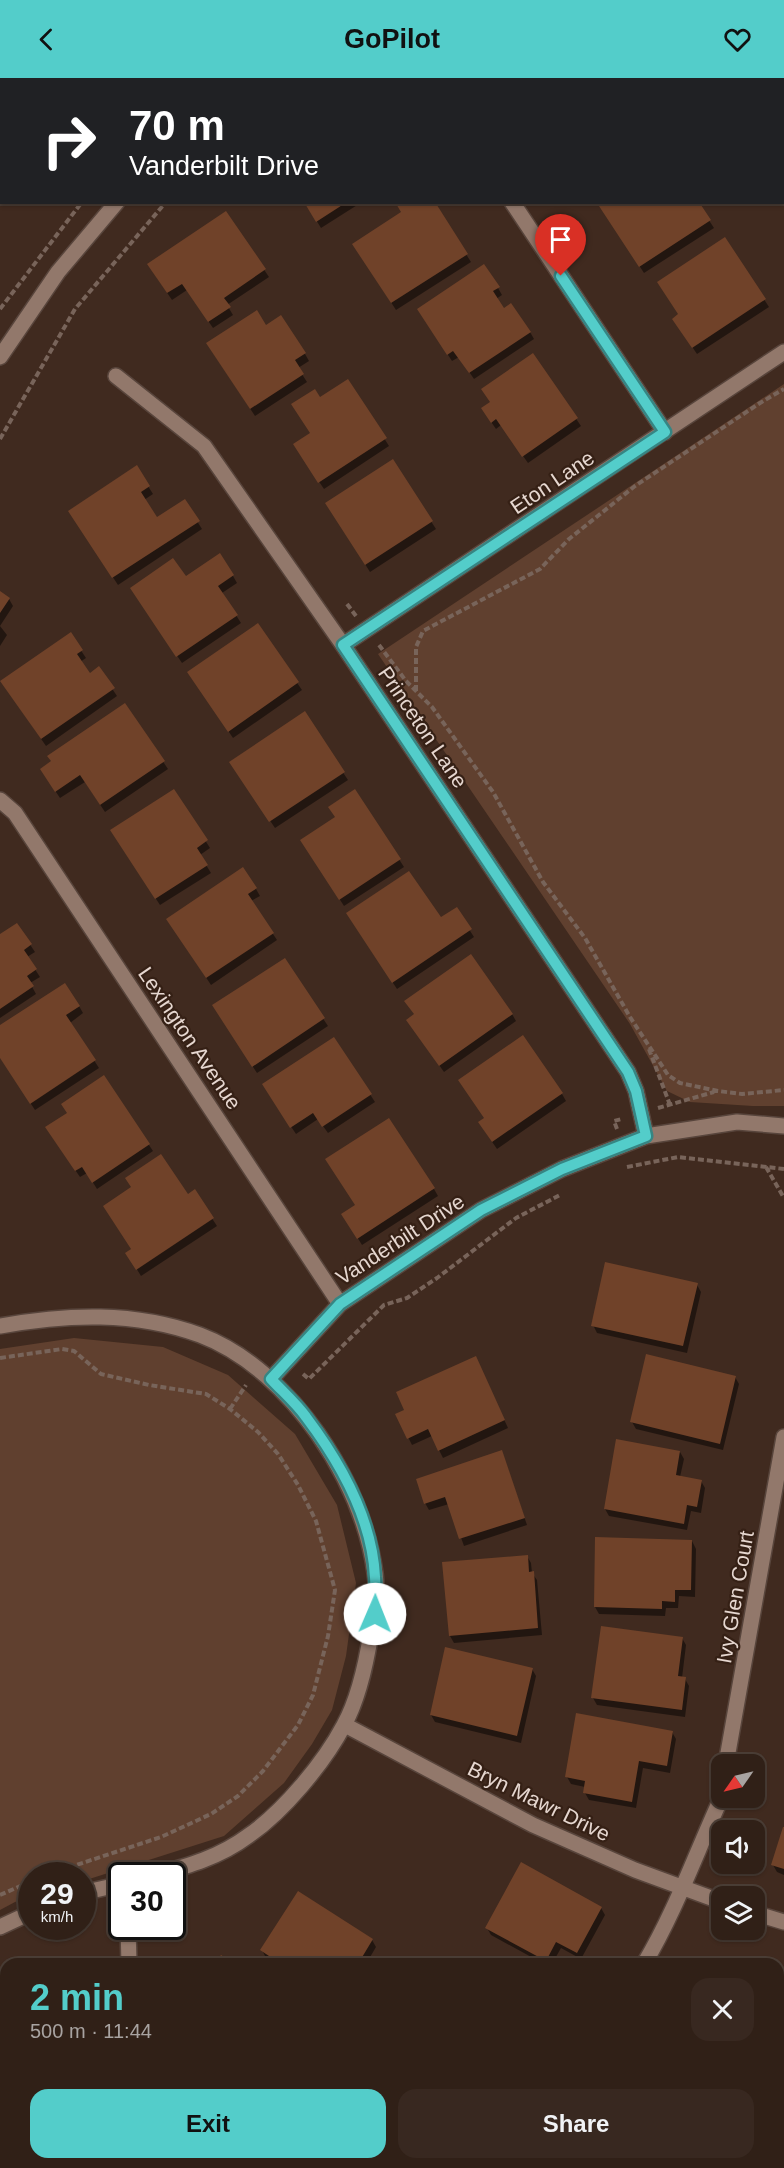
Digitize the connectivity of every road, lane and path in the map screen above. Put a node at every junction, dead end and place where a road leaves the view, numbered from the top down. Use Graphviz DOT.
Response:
graph roads {
  1 [pos="80,204"];
  2 [pos="115,204"];
  3 [pos="164,204"];
  4 [pos="513,204"];
  5 [pos="0,309"];
  6 [pos="784,352"];
  7 [pos="0,357"];
  8 [pos="116,376"];
  9 [pos="784,389"];
  10 [pos="665,432"];
  11 [pos="0,440"];
  12 [pos="347,604"];
  13 [pos="367,630"];
  14 [pos="343,645"];
  15 [pos="417,692"];
  16 [pos="0,800"];
  17 [pos="646,1040"];
  18 [pos="784,1090"];
  19 [pos="718,1091"];
  20 [pos="670,1105"];
  21 [pos="641,1113"];
  22 [pos="784,1126"];
  23 [pos="646,1136"];
  24 [pos="766,1166"];
  25 [pos="784,1168"];
  26 [pos="620,1170"];
  27 [pos="567,1192"];
  28 [pos="784,1198"];
  29 [pos="340,1304"];
  30 [pos="0,1326"];
  31 [pos="0,1358"];
  32 [pos="287,1361"];
  33 [pos="256,1369"];
  34 [pos="271,1379"];
  35 [pos="230,1409"];
  36 [pos="784,1437"];
  37 [pos="345,1725"];
  38 [pos="728,1754"];
  39 [pos="717,1808"];
  40 [pos="85,1862"];
  41 [pos="186,1866"];
  42 [pos="18,1887"];
  43 [pos="681,1887"];
  44 [pos="0,1895"];
  45 [pos="711,1898"];
  46 [pos="765,1916"];
  47 [pos="18,1919"];
  48 [pos="784,1922"];
  49 [pos="0,1927"];
  50 [pos="128,1940"];
  51 [pos="129,1958"];
  52 [pos="648,1958"];
  1 -- 5 [label="path"];
  2 -- 7 [label="street"];
  3 -- 11 [label="path"];
  4 -- 10 [label="street"];
  6 -- 10 [label="street, Eton Lane"];
  8 -- 14 [label="street, Princeton Lane"];
  9 -- 15 [label="path"];
  10 -- 13 [label="street, Eton Lane"];
  12 -- 13 [label="path"];
  13 -- 14 [label="street, Eton Lane"];
  13 -- 15 [label="path"];
  14 -- 21 [label="street, Princeton Lane"];
  15 -- 17 [label="path"];
  16 -- 29 [label="street, Lexington Avenue"];
  17 -- 19 [label="path"];
  17 -- 20 [label="path"];
  18 -- 19 [label="path"];
  19 -- 20 [label="path"];
  20 -- 21 [label="path"];
  21 -- 23 [label="street, Princeton Lane"];
  22 -- 23 [label="street, Vanderbilt Drive"];
  23 -- 29 [label="street, Vanderbilt Drive"];
  24 -- 25 [label="path"];
  24 -- 26 [label="path"];
  24 -- 28 [label="path"];
  27 -- 32 [label="path"];
  29 -- 32 [label="street, Vanderbilt Drive"];
  30 -- 33 [label="street"];
  31 -- 35 [label="path"];
  32 -- 34 [label="street, Vanderbilt Drive"];
  33 -- 34 [label="street"];
  33 -- 35 [label="path"];
  34 -- 37 [label="street"];
  35 -- 40 [label="path"];
  36 -- 38 [label="street, Ivy Glen Court"];
  37 -- 41 [label="street"];
  37 -- 43 [label="street, Bryn Mawr Drive"];
  39 -- 43 [label="street"];
  42 -- 44 [label="path"];
  43 -- 45 [label="street, Bryn Mawr Drive"];
  43 -- 52 [label="street"];
  46 -- 48 [label="street"];
  47 -- 49 [label="street"];
  50 -- 51 [label="street"];
}
